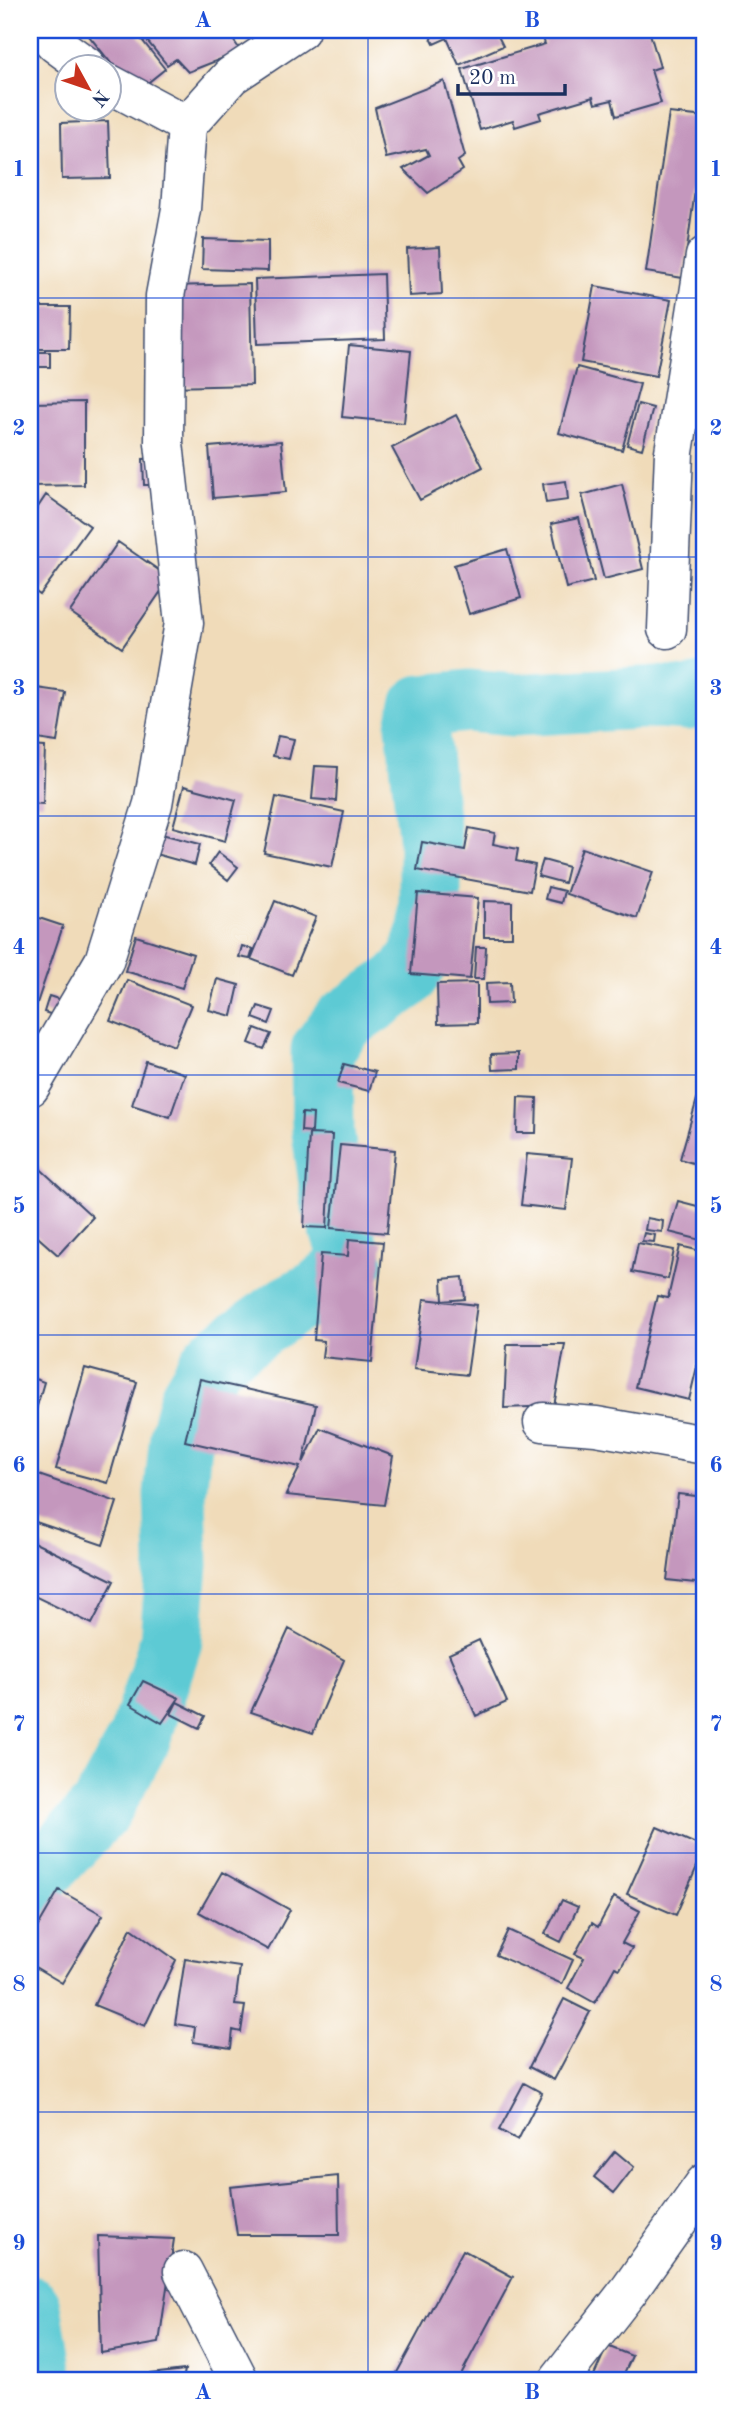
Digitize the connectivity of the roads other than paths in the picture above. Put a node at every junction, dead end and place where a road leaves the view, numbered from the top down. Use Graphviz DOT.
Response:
graph roads {
  1 [pos="43,30"];
  2 [pos="300,30"];
  3 [pos="67,52"];
  4 [pos="122,90"];
  5 [pos="187,125"];
  6 [pos="705,256"];
  7 [pos="667,629"];
  8 [pos="30,1087"];
  9 [pos="543,1422"];
  10 [pos="705,1445"];
  11 [pos="705,2183"];
  12 [pos="183,2272"];
  13 [pos="239,2380"];
  14 [pos="559,2380"];
  1 -- 3 [label="street"];
  2 -- 5 [label="street"];
  4 -- 5 [label="street"];
  5 -- 8 [label="street"];
  6 -- 7 [label="street"];
  9 -- 10 [label="street"];
  11 -- 14 [label="street"];
  12 -- 13 [label="street"];
}
